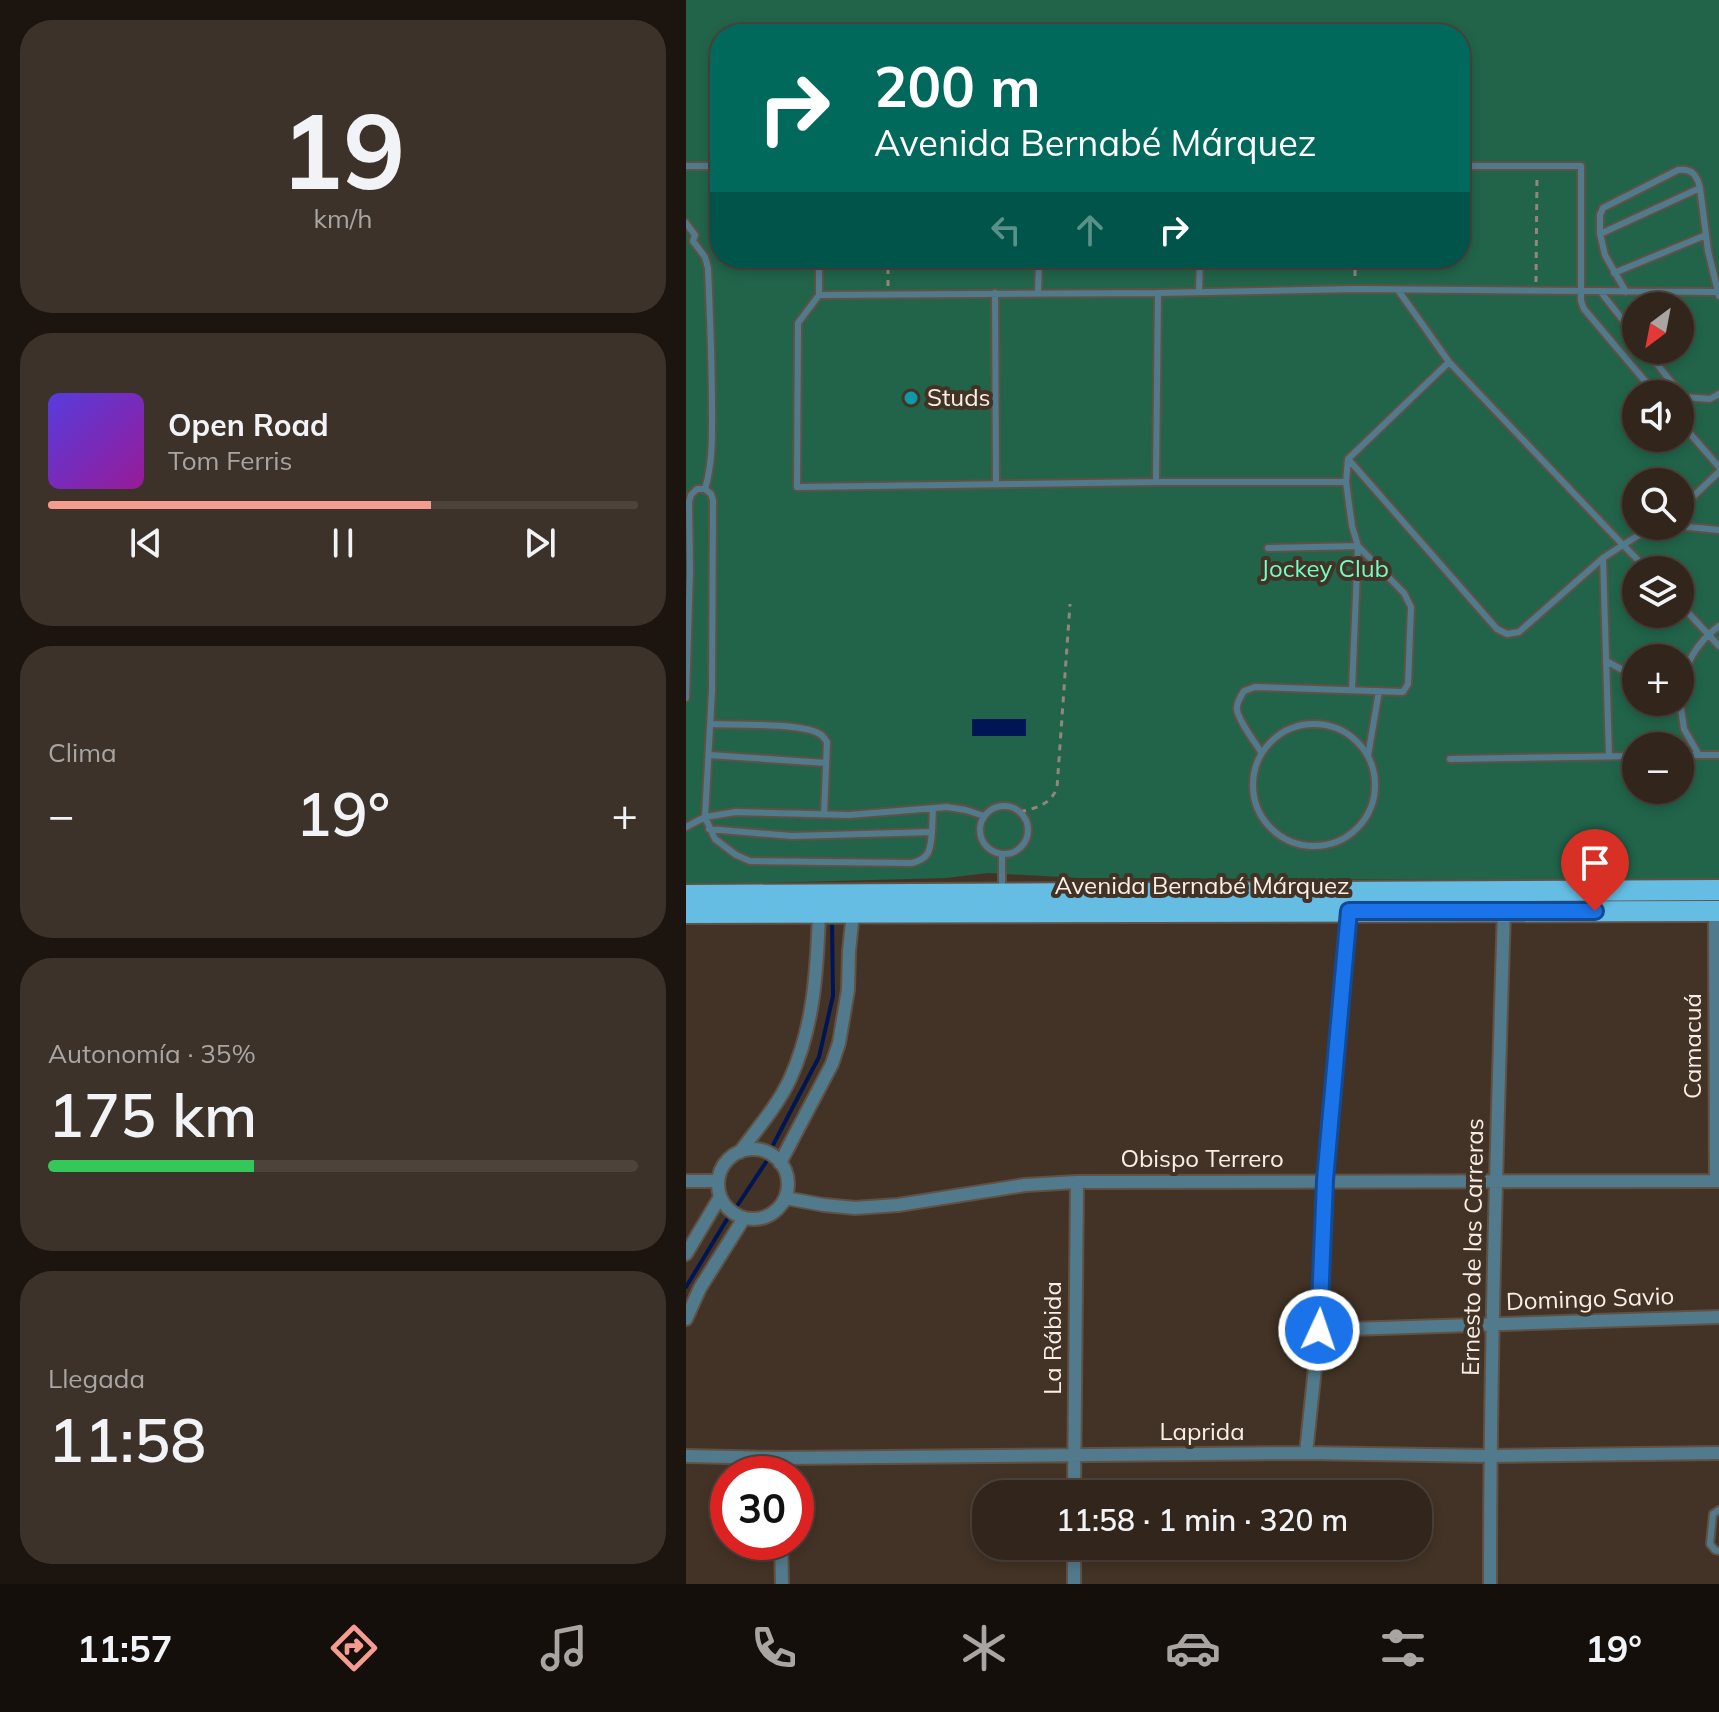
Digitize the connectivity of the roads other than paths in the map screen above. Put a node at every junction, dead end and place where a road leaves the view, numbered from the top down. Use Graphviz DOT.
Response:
graph roads {
  1 [pos="686,166"];
  2 [pos="710,166"];
  3 [pos="1470,166"];
  4 [pos="1700,188"];
  5 [pos="686,223"];
  6 [pos="1600,234"];
  7 [pos="1706,235"];
  8 [pos="693,241"];
  9 [pos="686,247"];
  10 [pos="819,268"];
  11 [pos="1039,268"];
  12 [pos="1200,268"];
  13 [pos="1614,273"];
  14 [pos="1398,290"];
  15 [pos="1581,291"];
  16 [pos="1600,291"];
  17 [pos="1199,292"];
  18 [pos="1626,292"];
  19 [pos="995,293"];
  20 [pos="1038,293"];
  21 [pos="1158,293"];
  22 [pos="1694,293"];
  23 [pos="1719,293"];
  24 [pos="819,295"];
  25 [pos="1622,319"];
  26 [pos="1449,362"];
  27 [pos="1644,380"];
  28 [pos="1719,394"];
  29 [pos="1694,398"];
  30 [pos="1694,439"];
  31 [pos="1348,459"];
  32 [pos="1719,470"];
  33 [pos="1156,482"];
  34 [pos="1346,482"];
  35 [pos="996,484"];
  36 [pos="705,489"];
  37 [pos="1694,495"];
  38 [pos="1694,528"];
  39 [pos="1719,530"];
  40 [pos="1631,540"];
  41 [pos="1623,545"];
  42 [pos="1358,546"];
  43 [pos="1268,548"];
  44 [pos="1634,556"];
  45 [pos="1603,558"];
  46 [pos="1694,619"];
  47 [pos="1719,626"];
  48 [pos="1708,634"];
  49 [pos="1719,646"];
  50 [pos="1694,651"];
  51 [pos="1606,661"];
  52 [pos="1622,670"];
  53 [pos="1352,690"];
  54 [pos="1379,691"];
  55 [pos="686,698"];
  56 [pos="1682,716"];
  57 [pos="711,724"];
  58 [pos="1261,752"];
  59 [pos="709,755"];
  60 [pos="1694,755"];
  61 [pos="1699,755"];
  62 [pos="1719,755"];
  63 [pos="1368,756"];
  64 [pos="1609,756"];
  65 [pos="1622,756"];
  66 [pos="1450,759"];
  67 [pos="826,763"];
  68 [pos="933,808"];
  69 [pos="824,815"];
  70 [pos="984,816"];
  71 [pos="705,817"];
  72 [pos="686,827"];
  73 [pos="709,829"];
  74 [pos="932,832"];
  75 [pos="1002,855"];
  76 [pos="1719,890"];
  77 [pos="686,895"];
  78 [pos="1002,903"];
  79 [pos="1504,910"];
  80 [pos="1349,911"];
  81 [pos="1717,911"];
  82 [pos="686,913"];
  83 [pos="819,913"];
  84 [pos="853,913"];
  85 [pos="740,1152"];
  86 [pos="780,1163"];
  87 [pos="1325,1180"];
  88 [pos="686,1181"];
  89 [pos="718,1181"];
  90 [pos="1717,1181"];
  91 [pos="1077,1182"];
  92 [pos="1496,1182"];
  93 [pos="720,1197"];
  94 [pos="785,1198"];
  95 [pos="744,1218"];
  96 [pos="686,1254"];
  97 [pos="1719,1317"];
  98 [pos="686,1319"];
  99 [pos="1494,1324"];
  100 [pos="1319,1330"];
  101 [pos="1306,1453"];
  102 [pos="1719,1453"];
  103 [pos="1074,1454"];
  104 [pos="686,1456"];
  105 [pos="1490,1456"];
  106 [pos="710,1457"];
  107 [pos="814,1458"];
  108 [pos="1074,1480"];
  109 [pos="1719,1510"];
  110 [pos="1715,1530"];
  111 [pos="1719,1551"];
  112 [pos="781,1560"];
  113 [pos="1074,1560"];
  114 [pos="782,1584"];
  115 [pos="1074,1584"];
  116 [pos="1490,1584"];
  1 -- 2 [label="lane"];
  3 -- 15 [label="lane"];
  4 -- 6 [label="lane"];
  4 -- 6 [label="lane"];
  4 -- 7 [label="lane"];
  5 -- 8 [label="lane"];
  6 -- 13 [label="lane"];
  7 -- 13 [label="lane"];
  7 -- 23 [label="lane"];
  8 -- 9 [label="lane"];
  8 -- 36 [label="lane"];
  10 -- 24 [label="lane"];
  11 -- 20 [label="lane"];
  12 -- 17 [label="lane"];
  13 -- 18 [label="lane"];
  14 -- 15 [label="lane"];
  14 -- 17 [label="lane"];
  14 -- 26 [label="lane"];
  15 -- 16 [label="lane"];
  15 -- 27 [label="lane"];
  16 -- 18 [label="lane"];
  16 -- 25 [label="lane"];
  17 -- 21 [label="lane"];
  19 -- 20 [label="lane"];
  19 -- 24 [label="lane"];
  19 -- 35 [label="lane"];
  20 -- 21 [label="lane"];
  21 -- 33 [label="lane"];
  22 -- 23 [label="lane"];
  24 -- 35 [label="lane"];
  26 -- 31 [label="lane"];
  26 -- 41 [label="lane"];
  28 -- 29 [label="lane"];
  30 -- 32 [label="lane"];
  31 -- 34 [label="lane"];
  31 -- 45 [label="lane"];
  32 -- 37 [label="lane"];
  33 -- 34 [label="lane"];
  33 -- 35 [label="lane"];
  34 -- 42 [label="lane"];
  36 -- 55 [label="lane"];
  36 -- 57 [label="lane"];
  38 -- 39 [label="lane"];
  40 -- 41 [label="lane"];
  41 -- 44 [label="lane"];
  41 -- 45 [label="lane"];
  42 -- 43 [label="lane"];
  42 -- 53 [label="lane"];
  42 -- 54 [label="lane"];
  45 -- 51 [label="lane"];
  46 -- 48 [label="lane"];
  47 -- 48 [label="lane"];
  48 -- 49 [label="lane"];
  48 -- 50 [label="lane"];
  51 -- 52 [label="lane"];
  51 -- 64 [label="lane"];
  53 -- 54 [label="lane"];
  53 -- 58 [label="lane"];
  54 -- 63 [label="lane"];
  56 -- 61 [label="lane"];
  57 -- 59 [label="lane"];
  57 -- 67 [label="lane"];
  58 -- 63 [label="lane"];
  58 -- 63 [label="lane"];
  59 -- 67 [label="lane"];
  59 -- 71 [label="lane"];
  60 -- 61 [label="lane"];
  61 -- 62 [label="lane"];
  64 -- 65 [label="lane"];
  64 -- 66 [label="lane"];
  67 -- 69 [label="lane"];
  68 -- 69 [label="lane"];
  68 -- 70 [label="lane"];
  68 -- 74 [label="lane"];
  69 -- 71 [label="lane"];
  70 -- 75 [label="lane"];
  70 -- 75 [label="lane"];
  71 -- 72 [label="lane"];
  71 -- 73 [label="lane"];
  73 -- 74 [label="lane"];
  73 -- 74 [label="lane"];
  75 -- 78 [label="lane"];
  76 -- 78 [label="main road, Avenida Bernabé Márquez"];
  77 -- 78 [label="main road, Avenida Bernabé Márquez"];
  78 -- 80 [label="main road, Avenida Bernabé Márquez"];
  78 -- 84 [label="main road, Avenida Bernabé Márquez"];
  79 -- 80 [label="main road, Avenida Bernabé Márquez"];
  79 -- 81 [label="main road, Avenida Bernabé Márquez"];
  79 -- 92 [label="street, Ernesto de las Carreras"];
  80 -- 87 [label="street"];
  81 -- 90 [label="street, Camacuá"];
  82 -- 83 [label="main road, Avenida Bernabé Márquez"];
  83 -- 84 [label="main road, Avenida Bernabé Márquez"];
  83 -- 85 [label="street"];
  84 -- 86 [label="street"];
  85 -- 86 [label="street"];
  85 -- 89 [label="street"];
  86 -- 94 [label="street"];
  87 -- 91 [label="street, Obispo Terrero"];
  87 -- 92 [label="street, Obispo Terrero"];
  87 -- 100 [label="street"];
  88 -- 89 [label="street"];
  89 -- 93 [label="street"];
  90 -- 92 [label="street, Obispo Terrero"];
  91 -- 94 [label="street, Obispo Terrero"];
  91 -- 103 [label="street, La Rábida"];
  92 -- 99 [label="street, Ernesto de las Carreras"];
  93 -- 95 [label="street"];
  93 -- 96 [label="street"];
  94 -- 95 [label="street"];
  95 -- 98 [label="street"];
  97 -- 99 [label="street, Domingo Savio"];
  99 -- 100 [label="street, Domingo Savio"];
  99 -- 105 [label="street, Ernesto de las Carreras"];
  100 -- 101 [label="street"];
  101 -- 103 [label="street, Laprida"];
  101 -- 105 [label="street, Laprida"];
  102 -- 105 [label="street, Laprida"];
  103 -- 107 [label="street, Laprida"];
  103 -- 108 [label="street, La Rábida"];
  104 -- 106 [label="street, Laprida"];
  105 -- 116 [label="street, Ernesto de las Carreras"];
  109 -- 110 [label="lane"];
  110 -- 111 [label="lane"];
  112 -- 114 [label="street"];
  113 -- 115 [label="street"];
}
